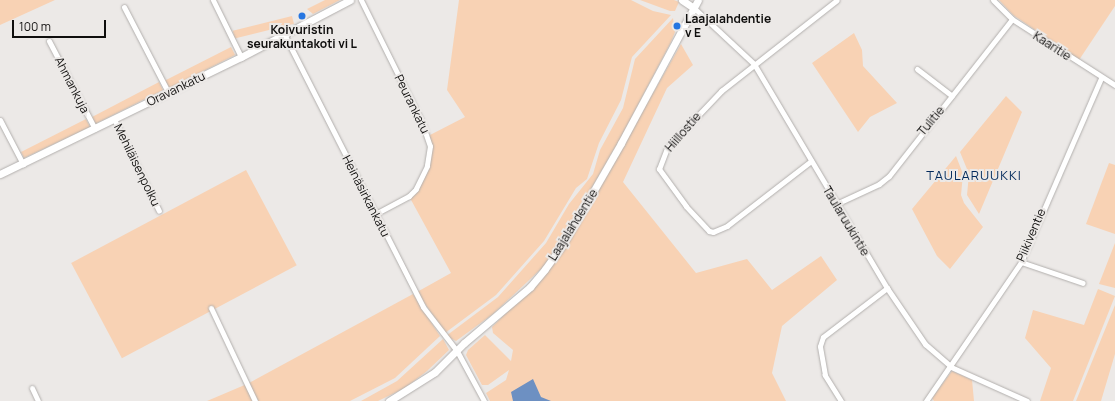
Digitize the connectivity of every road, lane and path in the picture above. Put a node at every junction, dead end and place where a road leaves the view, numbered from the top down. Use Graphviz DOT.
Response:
graph roads {
  1 [pos="213,0"];
  2 [pos="350,0"];
  3 [pos="362,0"];
  4 [pos="682,0"];
  5 [pos="698,0"];
  6 [pos="837,0"];
  7 [pos="993,0"];
  8 [pos="124,7"];
  9 [pos="694,8"];
  10 [pos="1012,19"];
  11 [pos="284,34"];
  12 [pos="49,41"];
  13 [pos="241,57"];
  14 [pos="754,64"];
  15 [pos="917,69"];
  16 [pos="1101,78"];
  17 [pos="1115,85"];
  18 [pos="168,92"];
  19 [pos="952,96"];
  20 [pos="114,119"];
  21 [pos="0,120"];
  22 [pos="95,129"];
  23 [pos="811,161"];
  24 [pos="23,164"];
  25 [pos="0,174"];
  26 [pos="836,204"];
  27 [pos="159,211"];
  28 [pos="375,214"];
  29 [pos="1021,262"];
  30 [pos="1083,283"];
  31 [pos="887,288"];
  32 [pos="211,308"];
  33 [pos="458,351"];
  34 [pos="951,367"];
  35 [pos="32,388"];
  36 [pos="38,401"];
  37 [pos="255,401"];
  38 [pos="389,401"];
  39 [pos="484,401"];
  40 [pos="841,401"];
  41 [pos="926,401"];
  42 [pos="1027,401"];
  1 -- 13 [label="street"];
  2 -- 11 [label="street, Oravankatu"];
  3 -- 28 [label="street, Peurankatu"];
  4 -- 9 [label="street"];
  5 -- 9 [label="street, Laajalahdentie"];
  6 -- 14 [label="street, Hiillostie"];
  7 -- 10 [label="street, Kaaritie"];
  8 -- 18 [label="street"];
  9 -- 14 [label="street, Taularuukintie"];
  9 -- 33 [label="street, Laajalahdentie"];
  10 -- 16 [label="street, Kaaritie"];
  10 -- 19 [label="street, Tulitie"];
  11 -- 13 [label="street, Oravankatu"];
  11 -- 28 [label="street, Heinäsirkankatu"];
  12 -- 22 [label="street, Ahmankuja"];
  13 -- 18 [label="street, Oravankatu"];
  14 -- 23 [label="street, Taularuukintie"];
  14 -- 23 [label="street, Hiillostie"];
  15 -- 19 [label="street"];
  16 -- 17 [label="street, Kaaritie"];
  16 -- 29 [label="street, Piikiventie"];
  18 -- 20 [label="street, Oravankatu"];
  19 -- 26 [label="street, Tulitie"];
  20 -- 22 [label="street, Oravankatu"];
  20 -- 27 [label="street, Mehiläisenpolku"];
  21 -- 24 [label="street"];
  22 -- 24 [label="street, Oravankatu"];
  23 -- 26 [label="street, Taularuukintie"];
  24 -- 25 [label="street, Oravankatu"];
  26 -- 31 [label="street, Taularuukintie"];
  28 -- 33 [label="street, Heinäsirkankatu"];
  29 -- 30 [label="street"];
  29 -- 34 [label="street, Piikiventie"];
  31 -- 34 [label="street, Taularuukintie"];
  31 -- 40 [label="street"];
  32 -- 37 [label="street"];
  33 -- 38 [label="street, Laajalahdentie"];
  33 -- 39 [label="street, Heinäsirkankatu"];
  34 -- 41 [label="street, Piikiventie"];
  34 -- 42 [label="street, Taularuukintie"];
  35 -- 36 [label="street"];
}
